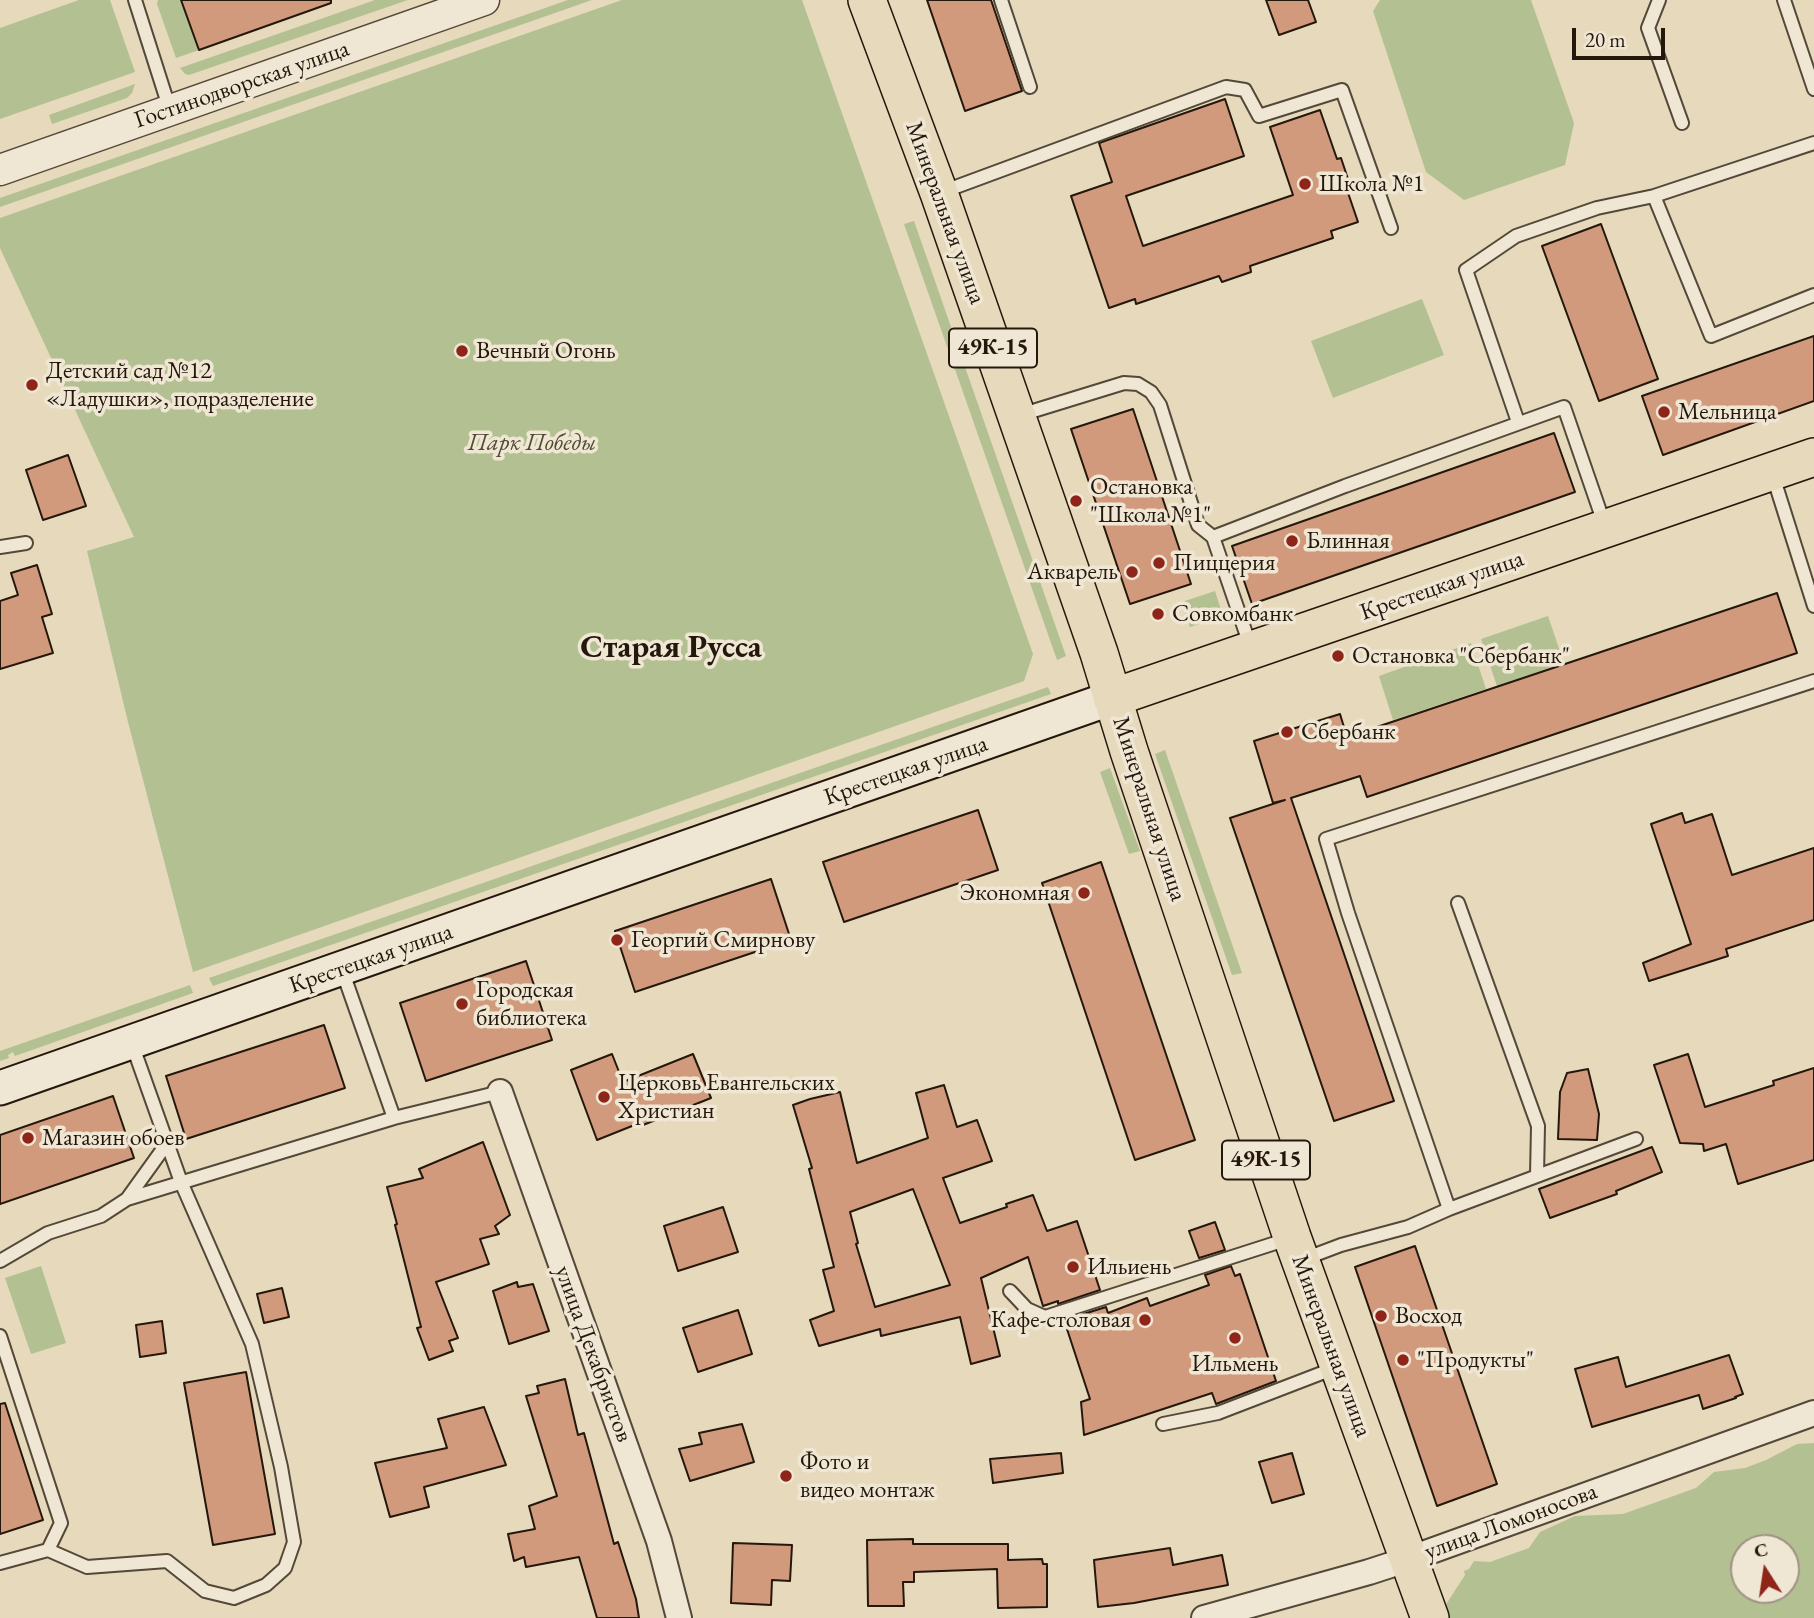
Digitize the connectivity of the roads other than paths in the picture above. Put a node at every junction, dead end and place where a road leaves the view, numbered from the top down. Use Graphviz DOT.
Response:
graph roads {
  1 [pos="135,0"];
  2 [pos="484,0"];
  3 [pos="867,0"];
  4 [pos="1001,0"];
  5 [pos="1659,0"];
  6 [pos="1784,0"];
  7 [pos="1030,87"];
  8 [pos="1814,89"];
  9 [pos="170,110"];
  10 [pos="1682,123"];
  11 [pos="1814,143"];
  12 [pos="0,170"];
  13 [pos="939,193"];
  14 [pos="1654,196"];
  15 [pos="1391,228"];
  16 [pos="1814,295"];
  17 [pos="1017,416"];
  18 [pos="1518,422"];
  19 [pos="1814,457"];
  20 [pos="1772,472"];
  21 [pos="1606,530"];
  22 [pos="1213,537"];
  23 [pos="26,543"];
  24 [pos="0,547"];
  25 [pos="1814,606"];
  26 [pos="1252,650"];
  27 [pos="1814,681"];
  28 [pos="1112,698"];
  29 [pos="1458,903"];
  30 [pos="342,970"];
  31 [pos="132,1042"];
  32 [pos="0,1088"];
  33 [pos="500,1092"];
  34 [pos="394,1118"];
  35 [pos="1636,1139"];
  36 [pos="168,1142"];
  37 [pos="1537,1175"];
  38 [pos="181,1182"];
  39 [pos="127,1199"];
  40 [pos="1449,1209"];
  41 [pos="1296,1249"];
  42 [pos="0,1261"];
  43 [pos="1010,1290"];
  44 [pos="0,1336"];
  45 [pos="1338,1367"];
  46 [pos="1814,1413"];
  47 [pos="1163,1424"];
  48 [pos="48,1550"];
  49 [pos="1409,1559"];
  50 [pos="0,1563"];
  51 [pos="679,1618"];
  52 [pos="1204,1618"];
  53 [pos="1430,1618"];
  1 -- 9 [label="lane"];
  2 -- 9 [label="street, Гостинодворская улица"];
  3 -- 13 [label="main road, Минеральная улица / 49К-15"];
  4 -- 7 [label="lane"];
  5 -- 10 [label="lane"];
  6 -- 8 [label="lane"];
  9 -- 12 [label="street, Гостинодворская улица"];
  11 -- 14 [label="lane"];
  13 -- 15 [label="lane"];
  13 -- 17 [label="main road, Минеральная улица / 49К-15"];
  14 -- 16 [label="lane"];
  14 -- 18 [label="lane"];
  17 -- 22 [label="lane"];
  17 -- 28 [label="main road, Минеральная улица / 49К-15"];
  18 -- 21 [label="lane"];
  18 -- 22 [label="lane"];
  19 -- 20 [label="main road, Крестецкая улица"];
  20 -- 21 [label="main road, Крестецкая улица"];
  20 -- 25 [label="lane"];
  21 -- 26 [label="main road, Крестецкая улица"];
  22 -- 26 [label="lane"];
  23 -- 24 [label="lane"];
  26 -- 28 [label="main road, Крестецкая улица"];
  27 -- 40 [label="lane"];
  28 -- 30 [label="main road, Крестецкая улица"];
  28 -- 41 [label="main road, Минеральная улица / 49К-15"];
  29 -- 37 [label="lane"];
  30 -- 31 [label="main road, Крестецкая улица"];
  30 -- 34 [label="lane"];
  31 -- 32 [label="main road, Крестецкая улица"];
  31 -- 36 [label="lane"];
  33 -- 34 [label="lane"];
  33 -- 51 [label="street, улица Декабристов"];
  34 -- 38 [label="lane"];
  35 -- 37 [label="lane"];
  36 -- 38 [label="lane"];
  36 -- 39 [label="lane"];
  37 -- 40 [label="lane"];
  38 -- 39 [label="lane"];
  38 -- 48 [label="lane"];
  39 -- 42 [label="lane"];
  40 -- 41 [label="lane"];
  41 -- 43 [label="lane"];
  41 -- 45 [label="main road, Минеральная улица / 49К-15"];
  44 -- 48 [label="lane"];
  45 -- 47 [label="lane"];
  45 -- 49 [label="main road, Минеральная улица / 49К-15"];
  46 -- 49 [label="street, улица Ломоносова"];
  48 -- 50 [label="lane"];
  49 -- 52 [label="street, улица Ломоносова"];
  49 -- 53 [label="main road, Минеральная улица / 49К-15"];
}
